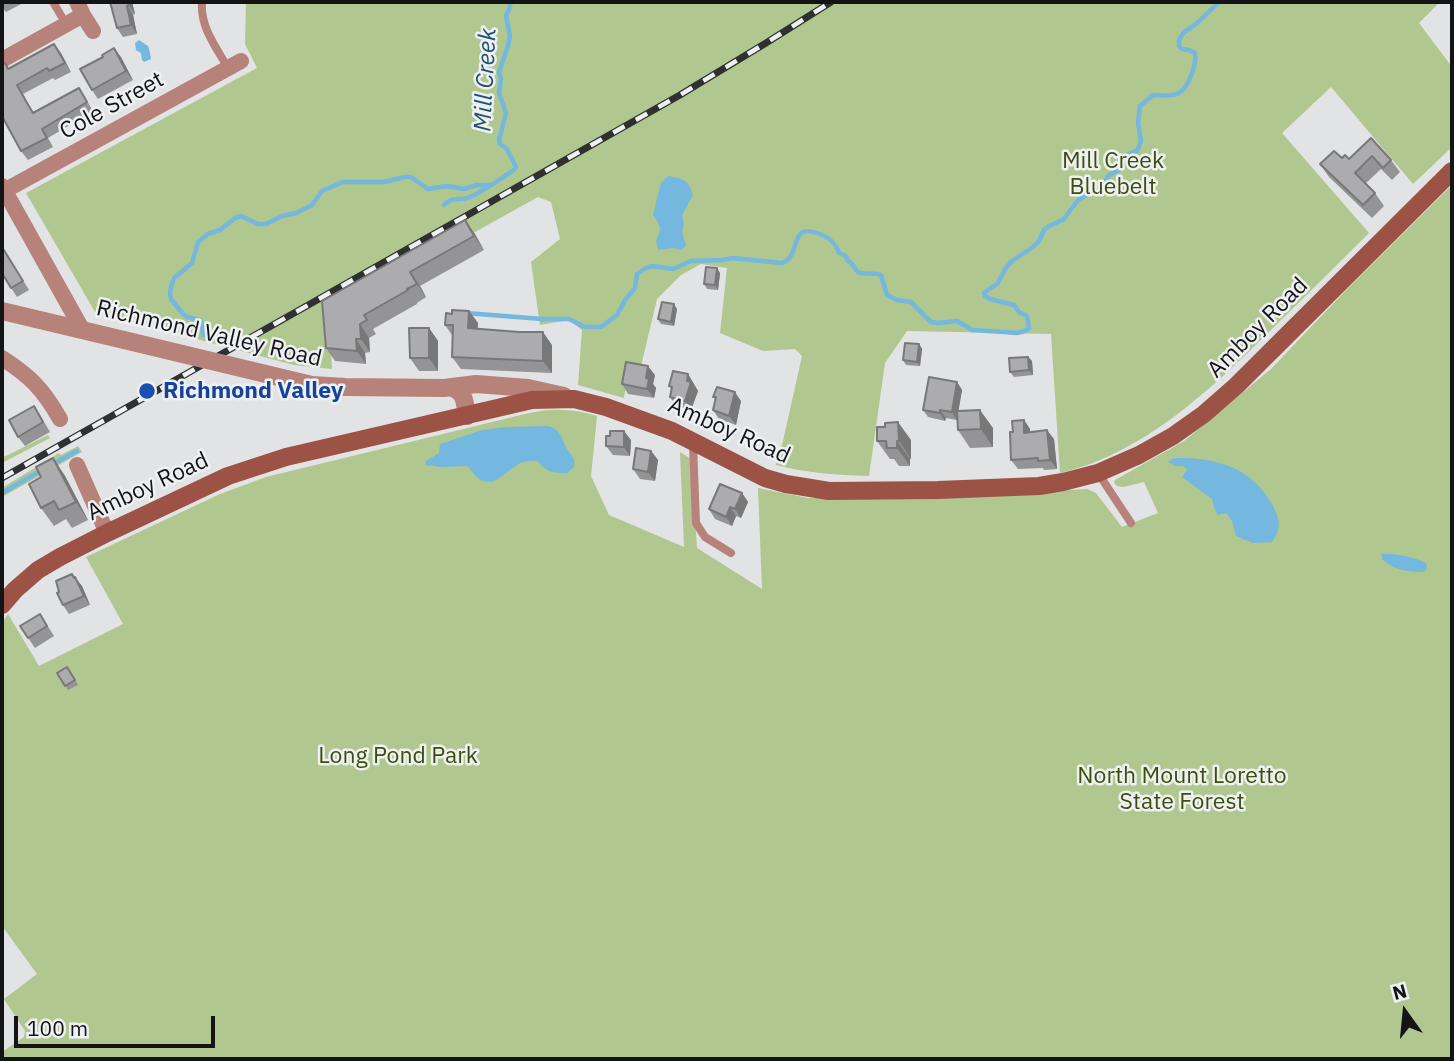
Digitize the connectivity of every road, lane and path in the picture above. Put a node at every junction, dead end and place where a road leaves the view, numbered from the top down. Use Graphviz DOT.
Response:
graph roads {
  1 [pos="53,2"];
  2 [pos="202,2"];
  3 [pos="80,8"];
  4 [pos="66,24"];
  5 [pos="93,30"];
  6 [pos="2,61"];
  7 [pos="234,65"];
  8 [pos="1452,171"];
  9 [pos="3,189"];
  10 [pos="9,215"];
  11 [pos="2,311"];
  12 [pos="83,331"];
  13 [pos="2,358"];
  14 [pos="452,387"];
  15 [pos="574,399"];
  16 [pos="467,416"];
  17 [pos="60,419"];
  18 [pos="693,441"];
  19 [pos="77,465"];
  20 [pos="1098,473"];
  21 [pos="1130,523"];
  22 [pos="107,533"];
  23 [pos="730,553"];
  24 [pos="2,605"];
  1 -- 4 [label="lane"];
  2 -- 7 [label="lane"];
  3 -- 4 [label="street"];
  3 -- 5 [label="street"];
  4 -- 6 [label="street"];
  7 -- 9 [label="street, Cole Street"];
  8 -- 20 [label="main road, Amboy Road"];
  9 -- 10 [label="street"];
  10 -- 12 [label="street"];
  11 -- 12 [label="street, Richmond Valley Road"];
  12 -- 14 [label="street, Richmond Valley Road, bridge"];
  13 -- 17 [label="street"];
  14 -- 15 [label="street, Richmond Valley Road"];
  14 -- 16 [label="street"];
  15 -- 16 [label="main road, Amboy Road"];
  15 -- 18 [label="main road, Amboy Road"];
  16 -- 22 [label="main road, Amboy Road"];
  18 -- 20 [label="main road, Amboy Road"];
  18 -- 23 [label="lane"];
  19 -- 22 [label="street"];
  20 -- 21 [label="lane"];
  22 -- 24 [label="main road, Amboy Road"];
}
